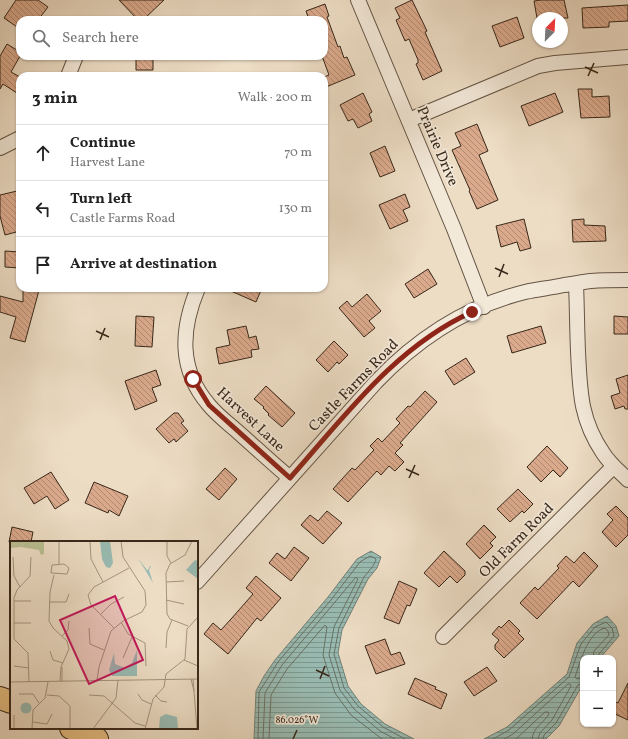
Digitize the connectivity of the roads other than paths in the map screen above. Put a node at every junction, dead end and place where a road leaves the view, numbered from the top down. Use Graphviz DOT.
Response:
graph roads {
  1 [pos="358,0"];
  2 [pos="628,57"];
  3 [pos="74,60"];
  4 [pos="70,72"];
  5 [pos="409,120"];
  6 [pos="16,140"];
  7 [pos="0,148"];
  8 [pos="628,280"];
  9 [pos="576,284"];
  10 [pos="196,292"];
  11 [pos="484,307"];
  12 [pos="614,466"];
  13 [pos="290,478"];
  14 [pos="628,480"];
  15 [pos="198,581"];
  16 [pos="443,637"];
  17 [pos="0,698"];
  18 [pos="10,702"];
  19 [pos="75,729"];
  20 [pos="96,735"];
  1 -- 5 [label="street, Prairie Drive"];
  2 -- 5 [label="street"];
  3 -- 4 [label="street"];
  5 -- 11 [label="street, Prairie Drive"];
  6 -- 7 [label="street"];
  8 -- 9 [label="street, Castle Farms Road"];
  9 -- 11 [label="street, Castle Farms Road"];
  9 -- 12 [label="street"];
  10 -- 13 [label="street, Harvest Lane"];
  11 -- 13 [label="street, Castle Farms Road"];
  12 -- 14 [label="street"];
  12 -- 16 [label="street, Old Farm Road"];
  13 -- 15 [label="street, Castle Farms Road"];
  17 -- 18 [label="main road"];
  19 -- 20 [label="main road"];
}
